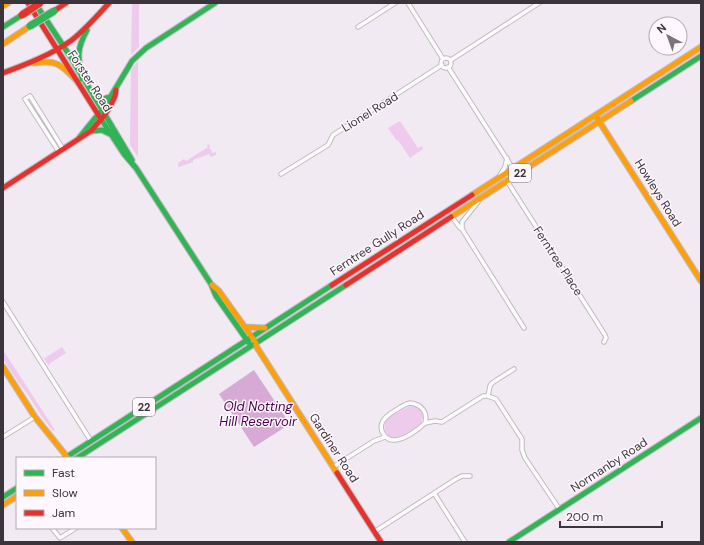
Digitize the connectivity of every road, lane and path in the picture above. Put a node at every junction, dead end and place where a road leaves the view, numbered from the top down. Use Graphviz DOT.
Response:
graph roads {
  1 [pos="8,3"];
  2 [pos="28,3"];
  3 [pos="36,3"];
  4 [pos="40,3"];
  5 [pos="66,3"];
  6 [pos="109,3"];
  7 [pos="216,3"];
  8 [pos="395,3"];
  9 [pos="408,3"];
  10 [pos="539,3"];
  11 [pos="3,6"];
  12 [pos="92,21"];
  13 [pos="3,27"];
  14 [pos="358,27"];
  15 [pos="3,44"];
  16 [pos="60,47"];
  17 [pos="701,47"];
  18 [pos="701,56"];
  19 [pos="443,59"];
  20 [pos="451,60"];
  21 [pos="442,65"];
  22 [pos="448,67"];
  23 [pos="14,69"];
  24 [pos="3,73"];
  25 [pos="80,80"];
  26 [pos="116,88"];
  27 [pos="94,97"];
  28 [pos="110,97"];
  29 [pos="102,115"];
  30 [pos="598,119"];
  31 [pos="45,121"];
  32 [pos="41,123"];
  33 [pos="91,131"];
  34 [pos="111,134"];
  35 [pos="79,138"];
  36 [pos="61,151"];
  37 [pos="507,158"];
  38 [pos="136,168"];
  39 [pos="515,172"];
  40 [pos="281,174"];
  41 [pos="507,181"];
  42 [pos="490,184"];
  43 [pos="3,188"];
  44 [pos="482,197"];
  45 [pos="452,217"];
  46 [pos="462,229"];
  47 [pos="359,273"];
  48 [pos="701,281"];
  49 [pos="3,302"];
  50 [pos="241,327"];
  51 [pos="266,328"];
  52 [pos="524,328"];
  53 [pos="252,342"];
  54 [pos="604,342"];
  55 [pos="236,347"];
  56 [pos="3,367"];
  57 [pos="514,369"];
  58 [pos="199,375"];
  59 [pos="488,396"];
  60 [pos="426,416"];
  61 [pos="35,417"];
  62 [pos="701,418"];
  63 [pos="435,421"];
  64 [pos="425,423"];
  65 [pos="121,426"];
  66 [pos="382,432"];
  67 [pos="3,437"];
  68 [pos="385,437"];
  69 [pos="92,441"];
  70 [pos="374,441"];
  71 [pos="91,450"];
  72 [pos="65,457"];
  73 [pos="68,457"];
  74 [pos="79,457"];
  75 [pos="88,457"];
  76 [pos="333,467"];
  77 [pos="470,476"];
  78 [pos="16,489"];
  79 [pos="434,493"];
  80 [pos="3,497"];
  81 [pos="16,497"];
  82 [pos="3,505"];
  83 [pos="560,510"];
  84 [pos="53,529"];
  85 [pos="74,529"];
  86 [pos="123,529"];
  87 [pos="374,532"];
  88 [pos="130,542"];
  89 [pos="381,542"];
  90 [pos="465,542"];
  91 [pos="508,542"];
  1 -- 11 [label="main road"];
  2 -- 16 [label="main road, Forster Road"];
  3 -- 16 [label="main road, Forster Road"];
  4 -- 13 [label="main road, bridge"];
  5 -- 15 [label="main road, bridge"];
  6 -- 12 [label="main road"];
  7 -- 26 [label="main road"];
  8 -- 14 [label="street"];
  9 -- 19 [label="street"];
  10 -- 20 [label="street"];
  12 -- 16 [label="main road"];
  12 -- 25 [label="main road"];
  16 -- 23 [label="main road"];
  16 -- 25 [label="main road, Forster Road"];
  17 -- 30 [label="main road, Ferntree Gully Road / 22"];
  18 -- 30 [label="main road, Ferntree Gully Road / 22"];
  19 -- 20 [label="street"];
  19 -- 21 [label="street"];
  20 -- 22 [label="street"];
  21 -- 22 [label="street"];
  21 -- 40 [label="street, Lionel Road"];
  22 -- 37 [label="street"];
  23 -- 24 [label="main road"];
  23 -- 25 [label="main road"];
  25 -- 27 [label="main road, Forster Road"];
  25 -- 29 [label="main road, Forster Road"];
  26 -- 28 [label="main road"];
  26 -- 29 [label="main road"];
  27 -- 28 [label="main road"];
  27 -- 29 [label="main road, Forster Road"];
  28 -- 29 [label="main road"];
  29 -- 33 [label="main road"];
  29 -- 34 [label="main road, Forster Road"];
  29 -- 35 [label="main road"];
  29 -- 38 [label="main road, Forster Road"];
  30 -- 39 [label="main road, Ferntree Gully Road / 22"];
  30 -- 48 [label="main road, Howleys Road"];
  31 -- 32 [label="street"];
  31 -- 32 [label="street"];
  31 -- 36 [label="street"];
  32 -- 36 [label="street"];
  33 -- 34 [label="main road"];
  33 -- 35 [label="main road"];
  34 -- 38 [label="main road, Forster Road"];
  35 -- 36 [label="main road"];
  36 -- 43 [label="main road"];
  37 -- 39 [label="street"];
  37 -- 42 [label="street"];
  38 -- 50 [label="main road, Forster Road"];
  39 -- 41 [label="main road, Ferntree Gully Road / 22"];
  39 -- 42 [label="main road, Ferntree Gully Road / 22"];
  41 -- 44 [label="main road, Ferntree Gully Road / 22"];
  41 -- 54 [label="street, Ferntree Place"];
  42 -- 47 [label="main road, Ferntree Gully Road / 22"];
  44 -- 45 [label="main road, Ferntree Gully Road / 22"];
  44 -- 46 [label="street"];
  45 -- 46 [label="street"];
  45 -- 47 [label="main road, Ferntree Gully Road / 22"];
  46 -- 52 [label="street"];
  47 -- 51 [label="main road, Ferntree Gully Road / 22"];
  47 -- 53 [label="main road, Ferntree Gully Road / 22"];
  49 -- 69 [label="street"];
  50 -- 51 [label="main road"];
  50 -- 53 [label="main road, Forster Road"];
  50 -- 55 [label="main road"];
  51 -- 53 [label="main road, Ferntree Gully Road / 22"];
  53 -- 55 [label="main road, Ferntree Gully Road / 22"];
  53 -- 58 [label="main road, Ferntree Gully Road / 22"];
  53 -- 76 [label="main road, Gardiner Road"];
  55 -- 58 [label="main road, Ferntree Gully Road / 22"];
  56 -- 61 [label="main road"];
  57 -- 59 [label="street"];
  58 -- 65 [label="main road, Ferntree Gully Road / 22"];
  59 -- 63 [label="street"];
  59 -- 83 [label="street"];
  60 -- 63 [label="street"];
  60 -- 64 [label="street"];
  60 -- 66 [label="street"];
  61 -- 67 [label="street"];
  61 -- 72 [label="main road"];
  62 -- 83 [label="main road, Normanby Road"];
  63 -- 64 [label="street"];
  64 -- 68 [label="street"];
  65 -- 69 [label="main road, Ferntree Gully Road / 22"];
  65 -- 71 [label="main road, Ferntree Gully Road / 22"];
  66 -- 68 [label="street"];
  66 -- 70 [label="street"];
  68 -- 70 [label="street"];
  69 -- 73 [label="main road, Ferntree Gully Road / 22"];
  70 -- 76 [label="street"];
  71 -- 74 [label="main road, Ferntree Gully Road / 22"];
  71 -- 75 [label="main road"];
  76 -- 87 [label="main road, Gardiner Road"];
  77 -- 79 [label="street"];
  78 -- 80 [label="main road"];
  79 -- 87 [label="street"];
  79 -- 90 [label="street"];
  81 -- 82 [label="main road"];
  83 -- 91 [label="main road, Normanby Road"];
  84 -- 85 [label="street"];
  86 -- 88 [label="main road"];
  87 -- 89 [label="main road, Gardiner Road"];
}
